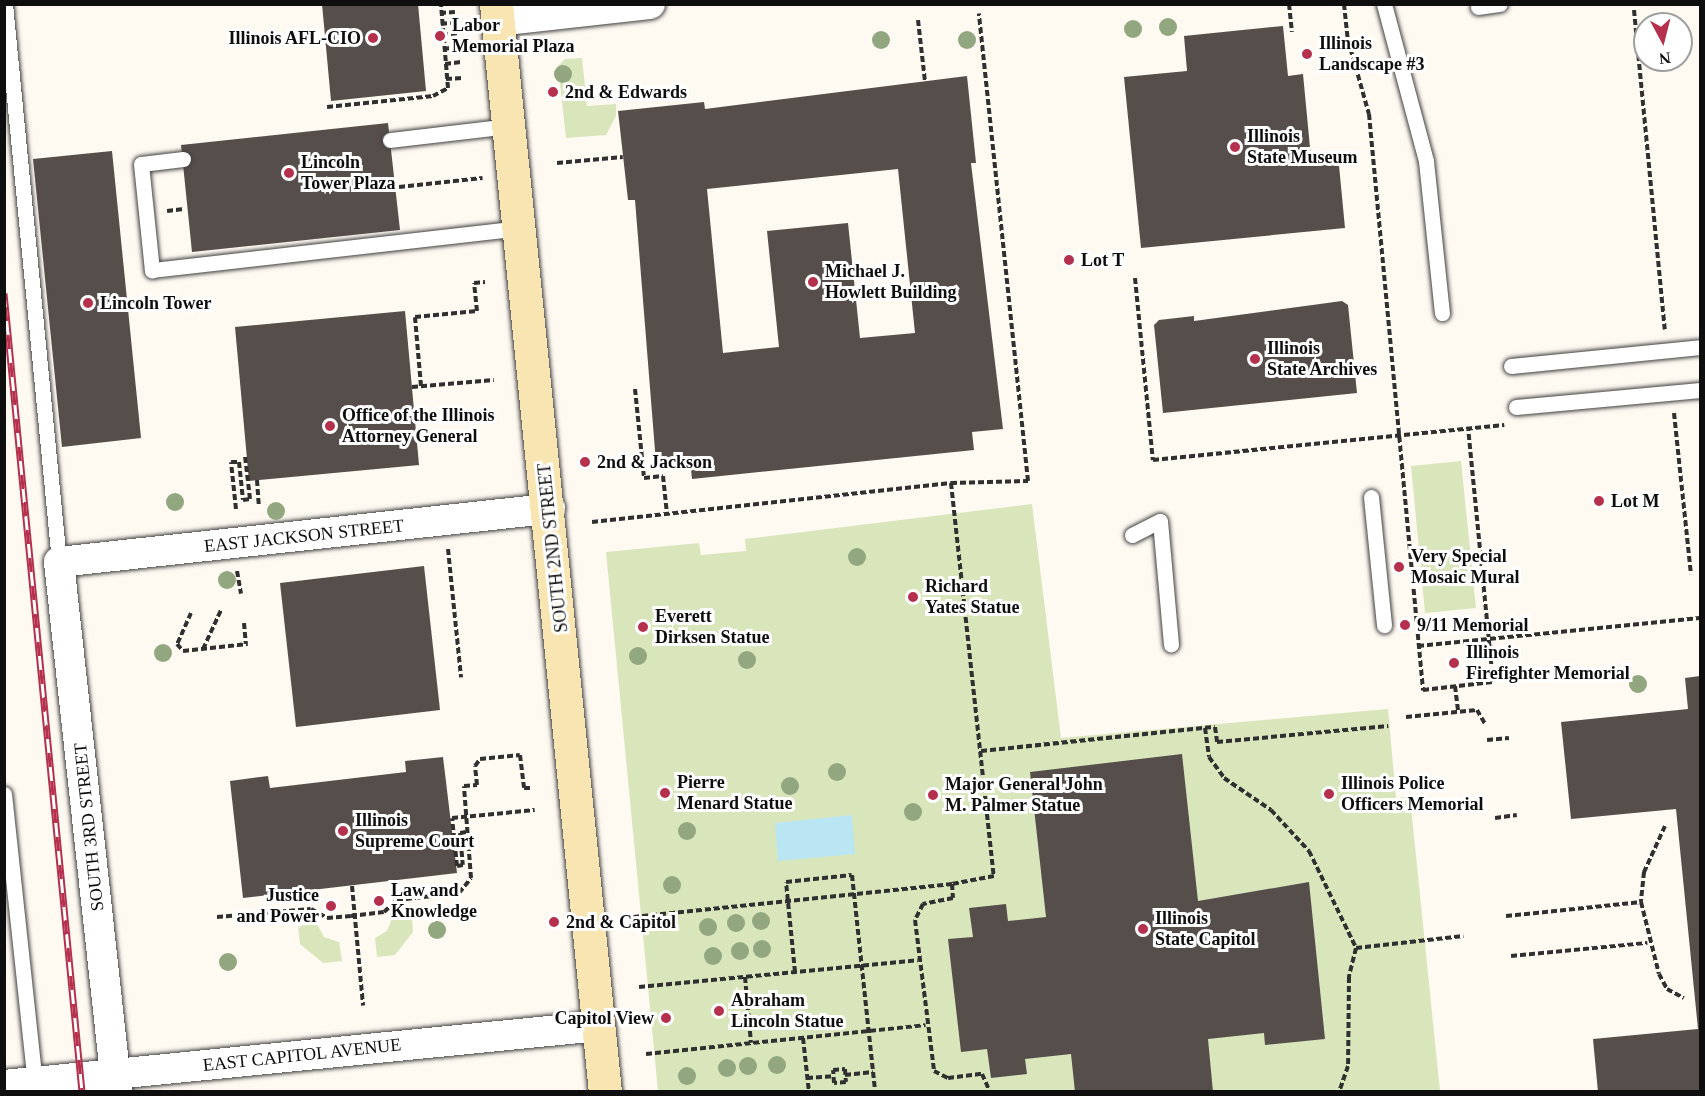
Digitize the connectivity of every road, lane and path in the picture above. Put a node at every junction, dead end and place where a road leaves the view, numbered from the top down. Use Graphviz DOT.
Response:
graph roads {
  1 [pos="5,4"];
  2 [pos="441,4"];
  3 [pos="650,4"];
  4 [pos="1289,4"];
  5 [pos="1344,4"];
  6 [pos="1384,4"];
  7 [pos="1500,4"];
  8 [pos="1478,7"];
  9 [pos="1634,10"];
  10 [pos="455,12"];
  11 [pos="440,13"];
  12 [pos="497,13"];
  13 [pos="979,14"];
  14 [pos="918,20"];
  15 [pos="457,22"];
  16 [pos="441,24"];
  17 [pos="1292,32"];
  18 [pos="458,33"];
  19 [pos="442,35"];
  20 [pos="459,47"];
  21 [pos="443,49"];
  22 [pos="461,62"];
  23 [pos="445,64"];
  24 [pos="463,78"];
  25 [pos="446,79"];
  26 [pos="925,81"];
  27 [pos="327,107"];
  28 [pos="510,126"];
  29 [pos="390,140"];
  30 [pos="623,157"];
  31 [pos="183,159"];
  32 [pos="557,163"];
  33 [pos="484,178"];
  34 [pos="399,187"];
  35 [pos="520,228"];
  36 [pos="1135,278"];
  37 [pos="485,282"];
  38 [pos="1442,313"];
  39 [pos="1666,334"];
  40 [pos="1701,347"];
  41 [pos="1511,366"];
  42 [pos="494,380"];
  43 [pos="421,386"];
  44 [pos="412,387"];
  45 [pos="635,389"];
  46 [pos="1701,390"];
  47 [pos="1516,407"];
  48 [pos="1674,412"];
  49 [pos="1517,424"];
  50 [pos="1468,429"];
  51 [pos="1398,435"];
  52 [pos="245,456"];
  53 [pos="257,480"];
  54 [pos="951,483"];
  55 [pos="1371,497"];
  56 [pos="259,506"];
  57 [pos="236,508"];
  58 [pos="550,509"];
  59 [pos="667,515"];
  60 [pos="592,522"];
  61 [pos="1132,536"];
  62 [pos="1409,553"];
  63 [pos="1402,554"];
  64 [pos="450,558"];
  65 [pos="59,562"];
  66 [pos="236,569"];
  67 [pos="1691,574"];
  68 [pos="241,594"];
  69 [pos="1406,597"];
  70 [pos="1413,597"];
  71 [pos="221,610"];
  72 [pos="191,613"];
  73 [pos="1701,618"];
  74 [pos="244,623"];
  75 [pos="1384,625"];
  76 [pos="1488,638"];
  77 [pos="1171,645"];
  78 [pos="1418,646"];
  79 [pos="203,649"];
  80 [pos="461,677"];
  81 [pos="1455,686"];
  82 [pos="1458,711"];
  83 [pos="1406,717"];
  84 [pos="1485,724"];
  85 [pos="1388,726"];
  86 [pos="1205,728"];
  87 [pos="1509,738"];
  88 [pos="1487,740"];
  89 [pos="981,751"];
  90 [pos="532,788"];
  91 [pos="4,794"];
  92 [pos="535,810"];
  93 [pos="1517,815"];
  94 [pos="468,816"];
  95 [pos="1495,818"];
  96 [pos="1665,826"];
  97 [pos="466,832"];
  98 [pos="952,884"];
  99 [pos="352,886"];
  100 [pos="854,894"];
  101 [pos="10,898"];
  102 [pos="788,901"];
  103 [pos="1641,902"];
  104 [pos="355,916"];
  105 [pos="1506,916"];
  106 [pos="217,917"];
  107 [pos="633,917"];
  108 [pos="1463,936"];
  109 [pos="1647,943"];
  110 [pos="1356,948"];
  111 [pos="1511,956"];
  112 [pos="919,960"];
  113 [pos="860,965"];
  114 [pos="795,972"];
  115 [pos="745,977"];
  116 [pos="639,987"];
  117 [pos="1684,998"];
  118 [pos="363,1005"];
  119 [pos="926,1025"];
  120 [pos="599,1026"];
  121 [pos="868,1031"];
  122 [pos="803,1038"];
  123 [pos="751,1043"];
  124 [pos="646,1054"];
  125 [pos="873,1072"];
  126 [pos="845,1075"];
  127 [pos="833,1076"];
  128 [pos="807,1078"];
  129 [pos="35,1082"];
  130 [pos="116,1083"];
  131 [pos="4,1085"];
  132 [pos="605,1092"];
  133 [pos="809,1092"];
  134 [pos="875,1092"];
  135 [pos="990,1092"];
  136 [pos="1339,1092"];
  1 -- 65 [label="lane"];
  2 -- 11 [label="path"];
  3 -- 12 [label="street"];
  4 -- 17 [label="path"];
  5 -- 51 [label="path"];
  6 -- 38 [label="lane"];
  7 -- 8 [label="lane"];
  9 -- 39 [label="path"];
  10 -- 11 [label="path"];
  11 -- 16 [label="path"];
  12 -- 28 [label="main road, SOUTH 2ND STREET"];
  13 -- 54 [label="path"];
  14 -- 26 [label="path"];
  15 -- 16 [label="path"];
  16 -- 19 [label="path"];
  18 -- 19 [label="path"];
  19 -- 21 [label="path"];
  20 -- 21 [label="path"];
  21 -- 23 [label="path"];
  22 -- 23 [label="path"];
  23 -- 25 [label="path"];
  24 -- 25 [label="path"];
  25 -- 27 [label="path"];
  28 -- 29 [label="lane"];
  28 -- 35 [label="main road, SOUTH 2ND STREET"];
  30 -- 32 [label="path"];
  31 -- 35 [label="lane"];
  33 -- 34 [label="path"];
  35 -- 58 [label="main road, SOUTH 2ND STREET"];
  36 -- 51 [label="path"];
  37 -- 43 [label="path"];
  40 -- 41 [label="lane"];
  42 -- 43 [label="path"];
  43 -- 44 [label="path"];
  45 -- 59 [label="path"];
  46 -- 47 [label="lane"];
  48 -- 67 [label="path"];
  49 -- 50 [label="path"];
  50 -- 51 [label="path"];
  50 -- 76 [label="path"];
  51 -- 62 [label="path"];
  52 -- 57 [label="path"];
  53 -- 56 [label="path"];
  54 -- 59 [label="path"];
  54 -- 89 [label="path"];
  55 -- 75 [label="lane"];
  58 -- 65 [label="street, EAST JACKSON STREET"];
  58 -- 120 [label="main road, SOUTH 2ND STREET"];
  59 -- 60 [label="path"];
  61 -- 77 [label="lane"];
  62 -- 63 [label="path"];
  62 -- 70 [label="path"];
  64 -- 80 [label="path"];
  65 -- 130 [label="street, SOUTH 3RD STREET"];
  66 -- 68 [label="path"];
  69 -- 70 [label="path"];
  70 -- 78 [label="path"];
  71 -- 79 [label="path"];
  72 -- 79 [label="path"];
  73 -- 76 [label="path"];
  74 -- 79 [label="path"];
  76 -- 78 [label="path"];
  76 -- 81 [label="path"];
  78 -- 81 [label="path"];
  81 -- 82 [label="path"];
  82 -- 83 [label="path"];
  82 -- 84 [label="path"];
  85 -- 86 [label="path"];
  86 -- 89 [label="path"];
  86 -- 110 [label="path"];
  87 -- 88 [label="path"];
  89 -- 98 [label="path"];
  90 -- 94 [label="path"];
  91 -- 101 [label="lane"];
  92 -- 94 [label="path"];
  93 -- 95 [label="path"];
  94 -- 97 [label="path"];
  94 -- 97 [label="path"];
  96 -- 103 [label="path"];
  97 -- 104 [label="path"];
  98 -- 100 [label="path"];
  98 -- 112 [label="path"];
  99 -- 104 [label="path"];
  100 -- 102 [label="path"];
  100 -- 102 [label="path"];
  100 -- 113 [label="path"];
  101 -- 129 [label="lane"];
  102 -- 107 [label="path"];
  102 -- 114 [label="path"];
  103 -- 105 [label="path"];
  103 -- 109 [label="path"];
  104 -- 106 [label="path"];
  104 -- 118 [label="path"];
  108 -- 110 [label="path"];
  109 -- 111 [label="path"];
  109 -- 117 [label="path"];
  110 -- 136 [label="path"];
  112 -- 113 [label="path"];
  112 -- 119 [label="path"];
  113 -- 114 [label="path"];
  113 -- 121 [label="path"];
  114 -- 115 [label="path"];
  115 -- 116 [label="path"];
  115 -- 123 [label="path"];
  119 -- 121 [label="path"];
  119 -- 135 [label="path"];
  120 -- 130 [label="street, EAST CAPITOL AVENUE"];
  120 -- 132 [label="main road, SOUTH 2ND STREET"];
  121 -- 122 [label="path"];
  121 -- 125 [label="path"];
  122 -- 123 [label="path"];
  122 -- 128 [label="path"];
  123 -- 124 [label="path"];
  125 -- 126 [label="path"];
  125 -- 134 [label="path"];
  126 -- 127 [label="path"];
  126 -- 127 [label="path"];
  127 -- 128 [label="path"];
  128 -- 133 [label="path"];
  129 -- 130 [label="street, EAST CAPITOL AVENUE"];
  129 -- 131 [label="street, EAST CAPITOL AVENUE"];
}
